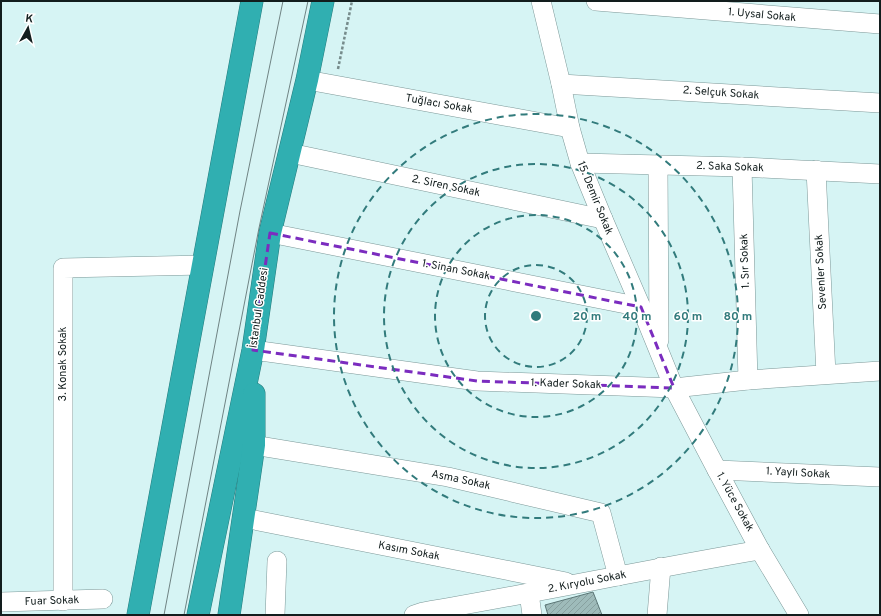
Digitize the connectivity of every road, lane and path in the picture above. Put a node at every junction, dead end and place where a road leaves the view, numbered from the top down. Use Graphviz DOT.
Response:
graph roads {
  1 [pos="252,1"];
  2 [pos="323,1"];
  3 [pos="352,1"];
  4 [pos="540,1"];
  5 [pos="596,1"];
  6 [pos="880,24"];
  7 [pos="307,80"];
  8 [pos="561,84"];
  9 [pos="335,85"];
  10 [pos="880,103"];
  11 [pos="570,128"];
  12 [pos="290,153"];
  13 [pos="580,163"];
  14 [pos="658,165"];
  15 [pos="742,167"];
  16 [pos="816,170"];
  17 [pos="880,174"];
  18 [pos="603,219"];
  19 [pos="270,233"];
  20 [pos="204,265"];
  21 [pos="641,307"];
  22 [pos="253,350"];
  23 [pos="659,350"];
  24 [pos="880,370"];
  25 [pos="826,374"];
  26 [pos="748,380"];
  27 [pos="674,388"];
  28 [pos="254,445"];
  29 [pos="717,470"];
  30 [pos="880,477"];
  31 [pos="244,518"];
  32 [pos="760,550"];
  33 [pos="278,561"];
  34 [pos="661,567"];
  35 [pos="146,574"];
  36 [pos="618,576"];
  37 [pos="573,584"];
  38 [pos="529,593"];
  39 [pos="103,599"];
  40 [pos="62,601"];
  41 [pos="1,602"];
  42 [pos="449,611"];
  43 [pos="126,615"];
  44 [pos="138,615"];
  45 [pos="198,615"];
  46 [pos="229,615"];
  47 [pos="275,615"];
  48 [pos="414,615"];
  49 [pos="532,615"];
  50 [pos="657,615"];
  51 [pos="799,615"];
  1 -- 20 [label="highway"];
  2 -- 7 [label="highway, İstanbul Caddesi"];
  3 -- 9 [label="path"];
  4 -- 8 [label="street, 15. Demir Sokak"];
  5 -- 6 [label="street, 1. Uysal Sokak"];
  7 -- 9 [label="street, Tuğlacı Sokak"];
  7 -- 12 [label="highway, İstanbul Caddesi"];
  8 -- 10 [label="street, 2. Selçuk Sokak"];
  8 -- 11 [label="street, 15. Demir Sokak"];
  9 -- 11 [label="street, Tuğlacı Sokak"];
  11 -- 13 [label="street, 15. Demir Sokak"];
  12 -- 18 [label="street, 2. Siren Sokak"];
  12 -- 19 [label="highway, İstanbul Caddesi"];
  13 -- 14 [label="street, 2. Saka Sokak"];
  13 -- 18 [label="street, 15. Demir Sokak"];
  14 -- 15 [label="street, 2. Saka Sokak"];
  14 -- 23 [label="street"];
  15 -- 16 [label="street, 2. Saka Sokak"];
  15 -- 26 [label="street, 1. Sır Sokak"];
  16 -- 17 [label="street, 2. Saka Sokak"];
  16 -- 25 [label="street, Sevenler Sokak"];
  18 -- 21 [label="street, 15. Demir Sokak"];
  19 -- 21 [label="street, 1. Sinan Sokak"];
  19 -- 22 [label="highway, İstanbul Caddesi"];
  20 -- 35 [label="highway"];
  20 -- 40 [label="street, 3. Konak Sokak"];
  21 -- 23 [label="street, 15. Demir Sokak"];
  22 -- 27 [label="street, 1. Kader Sokak"];
  22 -- 28 [label="highway"];
  22 -- 45 [label="highway, İstanbul Caddesi"];
  23 -- 27 [label="street, 15. Demir Sokak"];
  24 -- 25 [label="street, 1. Kader Sokak"];
  25 -- 26 [label="street, 1. Kader Sokak"];
  26 -- 27 [label="street, 1. Kader Sokak"];
  27 -- 29 [label="street, 1. Yüce Sokak"];
  28 -- 31 [label="highway"];
  28 -- 36 [label="street, Asma Sokak"];
  29 -- 30 [label="street, 1. Yaylı Sokak"];
  29 -- 32 [label="street, 1. Yüce Sokak"];
  31 -- 37 [label="street, Kasım Sokak"];
  31 -- 46 [label="highway"];
  32 -- 34 [label="street, 2. Kıryolu Sokak"];
  32 -- 51 [label="street, 1. Yüce Sokak"];
  33 -- 47 [label="street"];
  34 -- 36 [label="street, 2. Kıryolu Sokak"];
  34 -- 50 [label="street"];
  35 -- 43 [label="highway"];
  35 -- 44 [label="highway"];
  36 -- 37 [label="street, 2. Kıryolu Sokak"];
  37 -- 38 [label="street, 2. Kıryolu Sokak"];
  38 -- 42 [label="street, 2. Kıryolu Sokak"];
  38 -- 49 [label="street"];
  39 -- 40 [label="street, Fuar Sokak"];
  40 -- 41 [label="street, Fuar Sokak"];
  42 -- 48 [label="street, 2. Kıryolu Sokak"];
}
